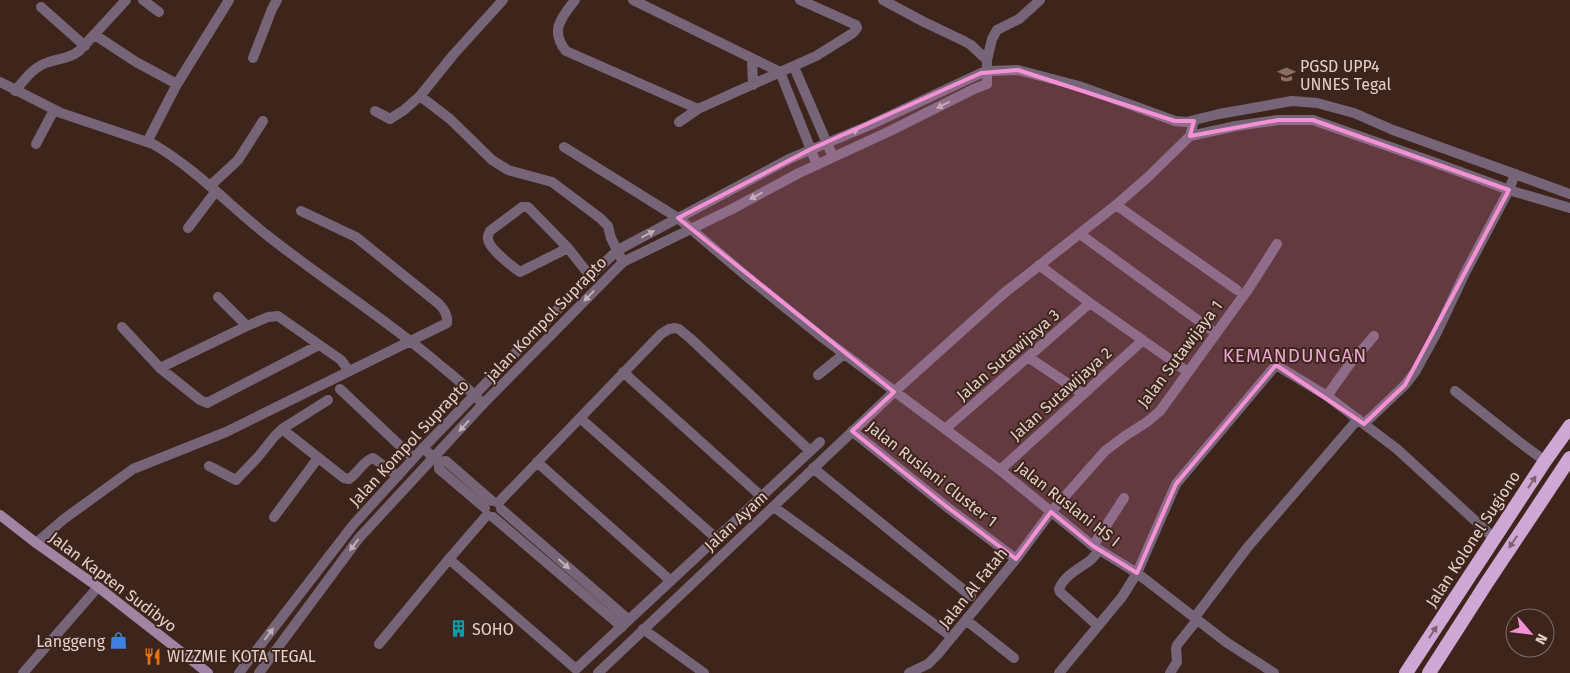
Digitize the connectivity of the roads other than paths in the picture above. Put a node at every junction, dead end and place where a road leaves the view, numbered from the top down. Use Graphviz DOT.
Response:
graph roads {
  1 [pos="126,0"];
  2 [pos="144,0"];
  3 [pos="229,0"];
  4 [pos="278,0"];
  5 [pos="503,0"];
  6 [pos="575,0"];
  7 [pos="633,0"];
  8 [pos="800,0"];
  9 [pos="883,0"];
  10 [pos="1040,0"];
  11 [pos="41,7"];
  12 [pos="158,12"];
  13 [pos="95,35"];
  14 [pos="85,46"];
  15 [pos="253,58"];
  16 [pos="752,59"];
  17 [pos="987,66"];
  18 [pos="794,67"];
  19 [pos="780,72"];
  20 [pos="0,82"];
  21 [pos="177,84"];
  22 [pos="753,85"];
  23 [pos="15,91"];
  24 [pos="420,96"];
  25 [pos="698,109"];
  26 [pos="54,110"];
  27 [pos="375,111"];
  28 [pos="263,121"];
  29 [pos="1194,121"];
  30 [pos="679,122"];
  31 [pos="1190,136"];
  32 [pos="147,142"];
  33 [pos="827,143"];
  34 [pos="36,144"];
  35 [pos="564,147"];
  36 [pos="811,148"];
  37 [pos="833,157"];
  38 [pos="817,165"];
  39 [pos="1514,174"];
  40 [pos="213,188"];
  41 [pos="1509,190"];
  42 [pos="1570,194"];
  43 [pos="1116,205"];
  44 [pos="1570,208"];
  45 [pos="301,211"];
  46 [pos="678,218"];
  47 [pos="188,228"];
  48 [pos="691,229"];
  49 [pos="1080,234"];
  50 [pos="1277,244"];
  51 [pos="568,248"];
  52 [pos="618,250"];
  53 [pos="623,262"];
  54 [pos="1039,265"];
  55 [pos="590,276"];
  56 [pos="1238,290"];
  57 [pos="218,297"];
  58 [pos="1090,303"];
  59 [pos="247,326"];
  60 [pos="122,327"];
  61 [pos="1210,329"];
  62 [pos="1374,336"];
  63 [pos="411,340"];
  64 [pos="1142,340"];
  65 [pos="319,345"];
  66 [pos="844,354"];
  67 [pos="1028,357"];
  68 [pos="346,367"];
  69 [pos="160,368"];
  70 [pos="623,372"];
  71 [pos="1188,372"];
  72 [pos="818,375"];
  73 [pos="340,389"];
  74 [pos="1455,391"];
  75 [pos="894,392"];
  76 [pos="1083,394"];
  77 [pos="475,396"];
  78 [pos="1327,396"];
  79 [pos="328,400"];
  80 [pos="483,404"];
  81 [pos="580,418"];
  82 [pos="1361,422"];
  83 [pos="1570,426"];
  84 [pos="282,429"];
  85 [pos="945,429"];
  86 [pos="852,431"];
  87 [pos="820,442"];
  88 [pos="423,448"];
  89 [pos="810,451"];
  90 [pos="318,458"];
  91 [pos="413,458"];
  92 [pos="1570,458"];
  93 [pos="437,460"];
  94 [pos="1545,461"];
  95 [pos="537,462"];
  96 [pos="209,466"];
  97 [pos="814,468"];
  98 [pos="1000,470"];
  99 [pos="398,476"];
  100 [pos="762,496"];
  101 [pos="1124,498"];
  102 [pos="1519,500"];
  103 [pos="493,509"];
  104 [pos="777,510"];
  105 [pos="1535,510"];
  106 [pos="1051,512"];
  107 [pos="0,515"];
  108 [pos="274,517"];
  109 [pos="522,527"];
  110 [pos="515,536"];
  111 [pos="716,538"];
  112 [pos="1494,538"];
  113 [pos="36,544"];
  114 [pos="1096,548"];
  115 [pos="544,554"];
  116 [pos="449,559"];
  117 [pos="1016,559"];
  118 [pos="1137,573"];
  119 [pos="671,581"];
  120 [pos="98,587"];
  121 [pos="302,591"];
  122 [pos="971,596"];
  123 [pos="313,600"];
  124 [pos="1196,618"];
  125 [pos="966,620"];
  126 [pos="625,623"];
  127 [pos="1098,626"];
  128 [pos="643,629"];
  129 [pos="950,635"];
  130 [pos="380,644"];
  131 [pos="1014,658"];
  132 [pos="23,673"];
  133 [pos="208,673"];
  134 [pos="239,673"];
  135 [pos="259,673"];
  136 [pos="598,673"];
  137 [pos="704,673"];
  138 [pos="911,673"];
  139 [pos="1059,673"];
  140 [pos="1170,673"];
  141 [pos="1274,673"];
  142 [pos="1406,673"];
  143 [pos="1429,673"];
  1 -- 13 [label="street"];
  2 -- 12 [label="street"];
  3 -- 21 [label="street"];
  4 -- 15 [label="street"];
  5 -- 24 [label="street"];
  6 -- 25 [label="street"];
  7 -- 16 [label="street"];
  8 -- 18 [label="street"];
  9 -- 17 [label="street"];
  10 -- 17 [label="street"];
  11 -- 14 [label="street"];
  13 -- 14 [label="street"];
  13 -- 21 [label="street"];
  14 -- 23 [label="street"];
  16 -- 19 [label="street"];
  16 -- 22 [label="street"];
  17 -- 29 [label="street"];
  33 -- 17 [label="street, Jalan Kompol Suprapto, one-way"];
  17 -- 37 [label="street, jalan Kompol Suprapto, one-way"];
  18 -- 19 [label="street"];
  18 -- 33 [label="street"];
  19 -- 22 [label="street"];
  19 -- 36 [label="street"];
  20 -- 23 [label="street"];
  21 -- 32 [label="street"];
  22 -- 25 [label="street"];
  23 -- 26 [label="street"];
  24 -- 27 [label="street"];
  24 -- 52 [label="street"];
  25 -- 30 [label="street"];
  26 -- 32 [label="street"];
  26 -- 34 [label="street"];
  28 -- 40 [label="street"];
  29 -- 31 [label="street"];
  29 -- 39 [label="street"];
  31 -- 41 [label="street"];
  31 -- 43 [label="street, Jalan Ayam"];
  32 -- 40 [label="street"];
  33 -- 36 [label="street, Jalan Kompol Suprapto"];
  33 -- 37 [label="street"];
  35 -- 46 [label="street, Jalan Ruslani HS I"];
  36 -- 38 [label="street"];
  36 -- 46 [label="street, Jalan Kompol Suprapto"];
  37 -- 38 [label="street, jalan Kompol Suprapto"];
  38 -- 48 [label="street, jalan Kompol Suprapto, one-way"];
  39 -- 41 [label="street"];
  39 -- 42 [label="street"];
  40 -- 47 [label="street"];
  40 -- 63 [label="street"];
  41 -- 44 [label="street"];
  41 -- 82 [label="street"];
  43 -- 49 [label="street, Jalan Ayam"];
  43 -- 56 [label="street"];
  45 -- 63 [label="street"];
  46 -- 48 [label="street, Jalan Ruslani HS I"];
  52 -- 46 [label="street, Jalan Kompol Suprapto, one-way"];
  48 -- 53 [label="street, jalan Kompol Suprapto"];
  48 -- 66 [label="street, Jalan Ruslani HS I"];
  49 -- 54 [label="street, Jalan Ayam"];
  49 -- 61 [label="street"];
  50 -- 71 [label="street, Jalan Sutawijaya 1"];
  51 -- 51 [label="street"];
  51 -- 55 [label="street"];
  52 -- 53 [label="street"];
  52 -- 55 [label="street, Jalan Kompol Suprapto"];
  53 -- 80 [label="street, jalan Kompol Suprapto, one-way"];
  54 -- 58 [label="street"];
  54 -- 75 [label="street, Jalan Ayam"];
  55 -- 77 [label="street, Jalan Kompol Suprapto"];
  57 -- 59 [label="street"];
  58 -- 64 [label="street"];
  58 -- 67 [label="street, Jalan Sutawijaya 3"];
  59 -- 65 [label="street"];
  59 -- 69 [label="street"];
  60 -- 69 [label="street"];
  62 -- 78 [label="street"];
  63 -- 68 [label="street"];
  63 -- 77 [label="street"];
  64 -- 71 [label="street"];
  64 -- 76 [label="street, Jalan Sutawijaya 2"];
  65 -- 68 [label="street"];
  65 -- 69 [label="street"];
  66 -- 72 [label="street"];
  66 -- 75 [label="street, Jalan Ruslani HS I"];
  67 -- 76 [label="street"];
  67 -- 85 [label="street, Jalan Sutawijaya 3"];
  68 -- 113 [label="street"];
  70 -- 81 [label="street"];
  70 -- 89 [label="street"];
  70 -- 100 [label="street"];
  71 -- 106 [label="street, Jalan Sutawijaya 1"];
  73 -- 91 [label="street"];
  74 -- 94 [label="street"];
  75 -- 85 [label="street, Jalan Ruslani HS I"];
  75 -- 86 [label="street, Jalan Ayam"];
  76 -- 98 [label="street, Jalan Sutawijaya 2"];
  77 -- 80 [label="street"];
  77 -- 88 [label="street, Jalan Kompol Suprapto"];
  78 -- 82 [label="street"];
  78 -- 118 [label="street"];
  79 -- 84 [label="street"];
  80 -- 93 [label="street, jalan Kompol Suprapto, one-way"];
  81 -- 95 [label="street"];
  81 -- 111 [label="street"];
  82 -- 112 [label="street"];
  82 -- 124 [label="street"];
  83 -- 94 [label="highway, Jalan Kolonel Sugiono"];
  84 -- 90 [label="street"];
  84 -- 96 [label="street"];
  85 -- 98 [label="street, Jalan Ruslani HS I"];
  86 -- 97 [label="street, Jalan Ayam"];
  86 -- 117 [label="street, Jalan Ruslani Cluster 1"];
  87 -- 89 [label="street"];
  88 -- 91 [label="street, Jalan Kompol Suprapto"];
  88 -- 93 [label="street"];
  89 -- 100 [label="street"];
  90 -- 99 [label="street"];
  90 -- 108 [label="street"];
  91 -- 99 [label="street, Jalan Kompol Suprapto"];
  92 -- 105 [label="highway"];
  93 -- 103 [label="street"];
  93 -- 123 [label="street, jalan Kompol Suprapto, one-way"];
  102 -- 94 [label="highway, Jalan Kolonel Sugiono, one-way"];
  95 -- 103 [label="street"];
  95 -- 119 [label="street"];
  97 -- 104 [label="street, Jalan Ayam"];
  97 -- 122 [label="street"];
  98 -- 106 [label="street, Jalan Ruslani HS I"];
  99 -- 121 [label="street, Jalan Kompol Suprapto"];
  100 -- 111 [label="street"];
  101 -- 114 [label="street"];
  102 -- 105 [label="highway"];
  102 -- 112 [label="highway, Jalan Kolonel Sugiono"];
  103 -- 109 [label="street"];
  103 -- 110 [label="street"];
  103 -- 116 [label="street"];
  104 -- 128 [label="street, Jalan Ayam"];
  104 -- 129 [label="street"];
  105 -- 143 [label="highway, one-way"];
  106 -- 114 [label="street, Jalan Ruslani HS I"];
  106 -- 117 [label="street, Jalan Al Fatah"];
  107 -- 113 [label="main road, Jalan Kapten Sudibyo"];
  109 -- 110 [label="street"];
  109 -- 115 [label="street"];
  110 -- 115 [label="street"];
  111 -- 119 [label="street"];
  142 -- 112 [label="highway, Jalan Kolonel Sugiono, one-way"];
  113 -- 120 [label="main road, Jalan Kapten Sudibyo"];
  114 -- 118 [label="street, Jalan Ruslani HS I"];
  114 -- 127 [label="street"];
  115 -- 126 [label="street"];
  116 -- 126 [label="street"];
  116 -- 130 [label="street"];
  117 -- 125 [label="street, Jalan Al Fatah"];
  118 -- 124 [label="street, Jalan Ruslani HS I"];
  118 -- 127 [label="street"];
  119 -- 126 [label="street"];
  120 -- 132 [label="street"];
  120 -- 133 [label="main road, Jalan Kapten Sudibyo"];
  121 -- 123 [label="street"];
  134 -- 121 [label="street, Jalan Kompol Suprapto, one-way"];
  123 -- 135 [label="street, jalan Kompol Suprapto"];
  124 -- 140 [label="street"];
  124 -- 141 [label="street, Jalan Ruslani HS I"];
  125 -- 129 [label="street, Jalan Al Fatah"];
  125 -- 131 [label="street"];
  127 -- 139 [label="street"];
  128 -- 136 [label="street, Jalan Ayam"];
  128 -- 137 [label="street"];
  129 -- 138 [label="street, Jalan Al Fatah"];
}
